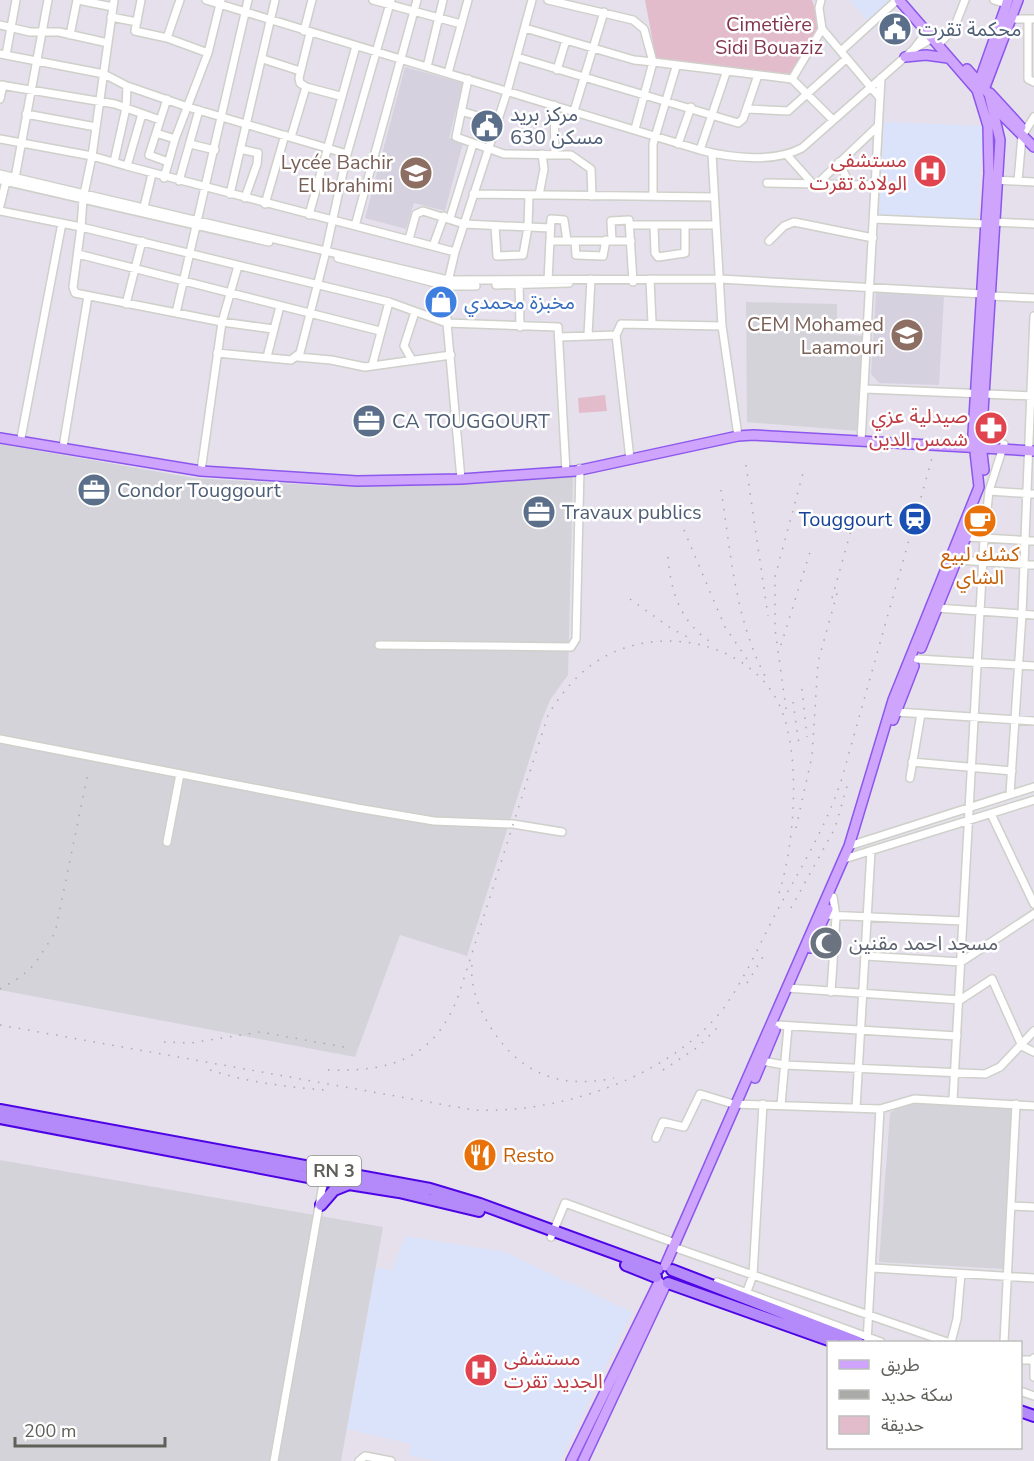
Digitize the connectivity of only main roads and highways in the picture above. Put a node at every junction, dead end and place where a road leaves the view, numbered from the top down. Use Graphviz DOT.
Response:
graph roads {
  1 [pos="898,0"];
  2 [pos="1018,0"];
  3 [pos="1007,2"];
  4 [pos="934,37"];
  5 [pos="905,57"];
  6 [pos="950,59"];
  7 [pos="989,59"];
  8 [pos="964,66"];
  9 [pos="982,89"];
  10 [pos="993,106"];
  11 [pos="1022,133"];
  12 [pos="1000,140"];
  13 [pos="1034,140"];
  14 [pos="1034,147"];
  15 [pos="993,179"];
  16 [pos="0,436"];
  17 [pos="977,446"];
  18 [pos="1031,448"];
  19 [pos="201,469"];
  20 [pos="852,845"];
  21 [pos="847,858"];
  22 [pos="790,988"];
  23 [pos="740,1104"];
  24 [pos="0,1110"];
  25 [pos="0,1118"];
  26 [pos="196,1150"];
  27 [pos="324,1175"];
  28 [pos="349,1184"];
  29 [pos="321,1205"];
  30 [pos="552,1234"];
  31 [pos="664,1275"];
  32 [pos="831,1341"];
  33 [pos="864,1341"];
  34 [pos="572,1461"];
  35 [pos="583,1461"];
  1 -- 4 [label="main road"];
  2 -- 9 [label="main road"];
  3 -- 7 [label="main road"];
  4 -- 6 [label="main road"];
  4 -- 8 [label="main road"];
  5 -- 6 [label="main road"];
  6 -- 9 [label="main road"];
  7 -- 8 [label="main road"];
  7 -- 9 [label="main road"];
  8 -- 9 [label="main road"];
  9 -- 10 [label="main road"];
  9 -- 11 [label="main road"];
  9 -- 15 [label="main road"];
  10 -- 11 [label="main road"];
  10 -- 12 [label="main road"];
  11 -- 12 [label="main road"];
  11 -- 13 [label="main road"];
  11 -- 14 [label="main road"];
  12 -- 15 [label="main road"];
  15 -- 17 [label="main road"];
  16 -- 19 [label="main road"];
  16 -- 19 [label="main road"];
  17 -- 18 [label="main road"];
  17 -- 19 [label="main road"];
  17 -- 20 [label="main road"];
  17 -- 20 [label="main road"];
  20 -- 21 [label="main road"];
  21 -- 22 [label="main road"];
  21 -- 22 [label="main road"];
  22 -- 23 [label="main road"];
  22 -- 23 [label="main road"];
  23 -- 31 [label="main road"];
  24 -- 26 [label="highway, RN 3"];
  25 -- 26 [label="highway, RN 3"];
  26 -- 27 [label="highway, RN 3"];
  27 -- 28 [label="highway, RN 3"];
  27 -- 30 [label="highway, RN 3"];
  28 -- 29 [label="highway"];
  28 -- 30 [label="highway, RN 3"];
  30 -- 31 [label="highway, RN 3"];
  31 -- 32 [label="highway, RN 3"];
  31 -- 33 [label="highway, RN 3"];
  31 -- 34 [label="main road"];
  31 -- 35 [label="main road"];
}
